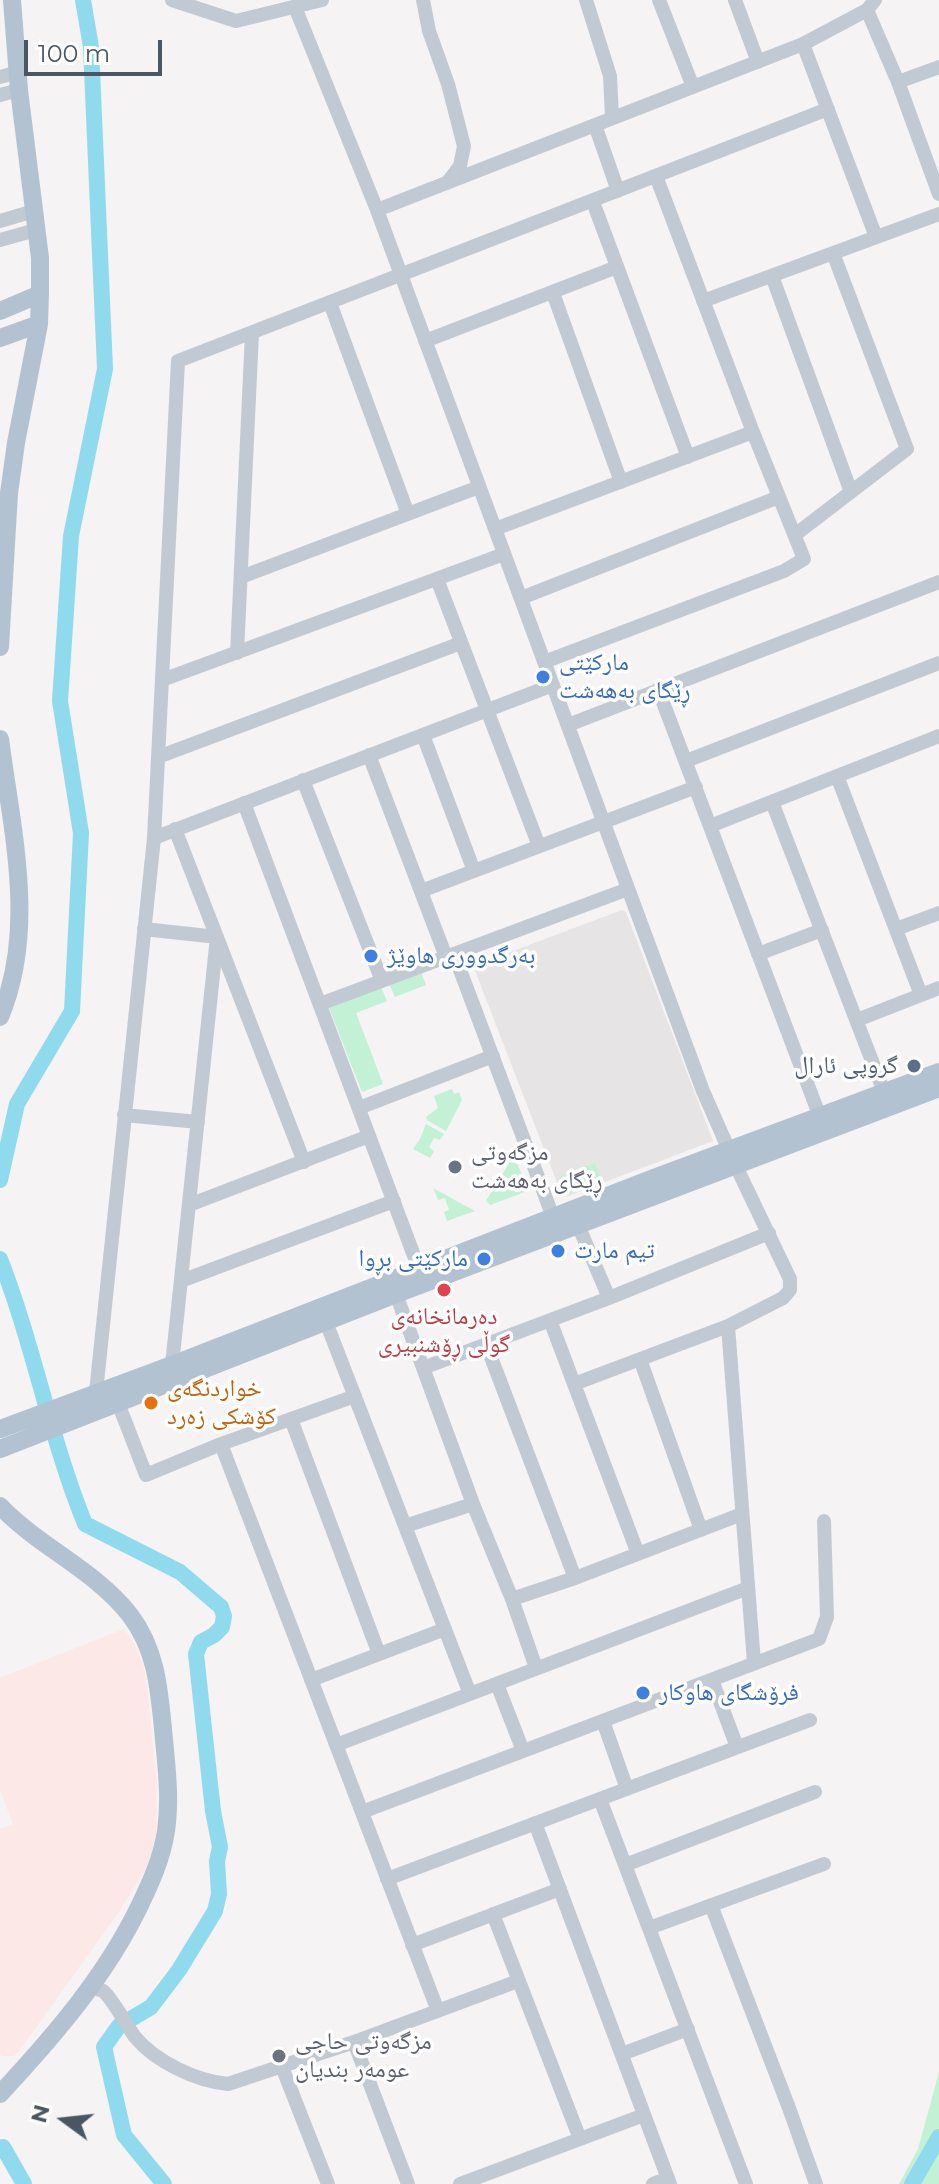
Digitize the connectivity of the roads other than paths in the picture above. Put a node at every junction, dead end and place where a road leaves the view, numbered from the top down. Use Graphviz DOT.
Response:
graph roads {
  1 [pos="12,0"];
  2 [pos="172,0"];
  3 [pos="322,0"];
  4 [pos="423,0"];
  5 [pos="586,0"];
  6 [pos="659,0"];
  7 [pos="735,0"];
  8 [pos="871,5"];
  9 [pos="295,7"];
  10 [pos="803,44"];
  11 [pos="758,62"];
  12 [pos="939,67"];
  13 [pos="0,77"];
  14 [pos="19,81"];
  15 [pos="898,82"];
  16 [pos="693,87"];
  17 [pos="0,95"];
  18 [pos="828,109"];
  19 [pos="612,117"];
  20 [pos="595,125"];
  21 [pos="656,176"];
  22 [pos="447,183"];
  23 [pos="618,191"];
  24 [pos="939,194"];
  25 [pos="593,202"];
  26 [pos="377,210"];
  27 [pos="939,214"];
  28 [pos="6,220"];
  29 [pos="35,220"];
  30 [pos="16,236"];
  31 [pos="876,237"];
  32 [pos="0,240"];
  33 [pos="833,253"];
  34 [pos="617,267"];
  35 [pos="401,275"];
  36 [pos="772,276"];
  37 [pos="553,293"];
  38 [pos="40,294"];
  39 [pos="703,301"];
  40 [pos="330,303"];
  41 [pos="0,311"];
  42 [pos="39,324"];
  43 [pos="252,333"];
  44 [pos="0,338"];
  45 [pos="425,341"];
  46 [pos="753,432"];
  47 [pos="688,457"];
  48 [pos="6,468"];
  49 [pos="621,482"];
  50 [pos="479,487"];
  51 [pos="851,492"];
  52 [pos="779,497"];
  53 [pos="408,514"];
  54 [pos="495,529"];
  55 [pos="796,534"];
  56 [pos="3,546"];
  57 [pos="504,554"];
  58 [pos="241,577"];
  59 [pos="437,579"];
  60 [pos="937,588"];
  61 [pos="521,598"];
  62 [pos="461,643"];
  63 [pos="0,647"];
  64 [pos="237,653"];
  65 [pos="544,662"];
  66 [pos="939,663"];
  67 [pos="162,680"];
  68 [pos="553,685"];
  69 [pos="658,689"];
  70 [pos="487,710"];
  71 [pos="568,725"];
  72 [pos="423,735"];
  73 [pos="939,736"];
  74 [pos="0,739"];
  75 [pos="369,755"];
  76 [pos="158,757"];
  77 [pos="686,761"];
  78 [pos="837,776"];
  79 [pos="303,780"];
  80 [pos="696,787"];
  81 [pos="772,802"];
  82 [pos="244,803"];
  83 [pos="603,822"];
  84 [pos="710,826"];
  85 [pos="175,829"];
  86 [pos="154,838"];
  87 [pos="539,846"];
  88 [pos="474,871"];
  89 [pos="628,889"];
  90 [pos="421,891"];
  91 [pos="939,913"];
  92 [pos="144,929"];
  93 [pos="896,929"];
  94 [pos="822,930"];
  95 [pos="217,937"];
  96 [pos="758,954"];
  97 [pos="450,955"];
  98 [pos="382,981"];
  99 [pos="939,988"];
  100 [pos="921,995"];
  101 [pos="320,1004"];
  102 [pos="1,1011"];
  103 [pos="857,1020"];
  104 [pos="493,1056"];
  105 [pos="939,1072"];
  106 [pos="939,1088"];
  107 [pos="884,1092"];
  108 [pos="359,1108"];
  109 [pos="124,1115"];
  110 [pos="820,1117"];
  111 [pos="198,1122"];
  112 [pos="369,1136"];
  113 [pos="733,1158"];
  114 [pos="304,1162"];
  115 [pos="394,1201"];
  116 [pos="189,1205"];
  117 [pos="553,1217"];
  118 [pos="578,1225"];
  119 [pos="769,1233"];
  120 [pos="419,1269"];
  121 [pos="181,1281"];
  122 [pos="396,1294"];
  123 [pos="609,1298"];
  124 [pos="550,1320"];
  125 [pos="326,1322"];
  126 [pos="728,1326"];
  127 [pos="486,1344"];
  128 [pos="640,1359"];
  129 [pos="172,1365"];
  130 [pos="423,1368"];
  131 [pos="574,1384"];
  132 [pos="355,1396"];
  133 [pos="95,1402"];
  134 [pos="118,1403"];
  135 [pos="291,1419"];
  136 [pos="1,1437"];
  137 [pos="221,1444"];
  138 [pos="473,1504"];
  139 [pos="0,1506"];
  140 [pos="742,1514"];
  141 [pos="824,1521"];
  142 [pos="405,1526"];
  143 [pos="701,1530"];
  144 [pos="638,1554"];
  145 [pos="575,1578"];
  146 [pos="748,1588"];
  147 [pos="512,1599"];
  148 [pos="445,1629"];
  149 [pos="379,1654"];
  150 [pos="754,1663"];
  151 [pos="536,1668"];
  152 [pos="311,1680"];
  153 [pos="712,1680"];
  154 [pos="497,1684"];
  155 [pos="470,1694"];
  156 [pos="810,1720"];
  157 [pos="603,1721"];
  158 [pos="336,1745"];
  159 [pos="737,1747"];
  160 [pos="523,1751"];
  161 [pos="627,1789"];
  162 [pos="815,1792"];
  163 [pos="600,1799"];
  164 [pos="362,1812"];
  165 [pos="535,1823"];
  166 [pos="824,1864"];
  167 [pos="625,1865"];
  168 [pos="387,1879"];
  169 [pos="560,1889"];
  170 [pos="711,1905"];
  171 [pos="493,1914"];
  172 [pos="649,1928"];
  173 [pos="412,1945"];
  174 [pos="518,1981"];
  175 [pos="98,1991"];
  176 [pos="438,2011"];
  177 [pos="688,2029"];
  178 [pos="354,2042"];
  179 [pos="622,2054"];
  180 [pos="282,2067"];
  181 [pos="18,2074"];
  182 [pos="0,2082"];
  183 [pos="0,2094"];
  184 [pos="644,2115"];
  185 [pos="580,2139"];
  186 [pos="669,2181"];
  187 [pos="328,2184"];
  188 [pos="408,2184"];
  189 [pos="460,2184"];
  190 [pos="653,2184"];
  191 [pos="746,2184"];
  192 [pos="816,2184"];
  1 -- 14 [label="main road"];
  2 -- 9 [label="street"];
  3 -- 9 [label="street"];
  4 -- 22 [label="street"];
  5 -- 19 [label="street"];
  6 -- 16 [label="street"];
  7 -- 11 [label="street"];
  8 -- 10 [label="street"];
  8 -- 15 [label="street"];
  9 -- 26 [label="street"];
  10 -- 11 [label="street"];
  10 -- 18 [label="street"];
  11 -- 16 [label="street"];
  12 -- 15 [label="street"];
  13 -- 14 [label="street"];
  14 -- 17 [label="street"];
  14 -- 29 [label="main road"];
  15 -- 24 [label="street"];
  16 -- 19 [label="street"];
  18 -- 21 [label="street"];
  18 -- 31 [label="street"];
  19 -- 20 [label="street"];
  20 -- 22 [label="street"];
  20 -- 23 [label="street"];
  21 -- 23 [label="street"];
  21 -- 39 [label="street"];
  22 -- 26 [label="street"];
  23 -- 25 [label="street"];
  25 -- 34 [label="street"];
  25 -- 35 [label="street"];
  26 -- 35 [label="street"];
  27 -- 31 [label="street"];
  28 -- 29 [label="street"];
  28 -- 30 [label="street"];
  29 -- 30 [label="street"];
  29 -- 38 [label="main road"];
  30 -- 32 [label="street"];
  31 -- 33 [label="street"];
  33 -- 36 [label="street"];
  33 -- 51 [label="street"];
  34 -- 37 [label="street"];
  34 -- 47 [label="street"];
  35 -- 40 [label="street"];
  35 -- 45 [label="street"];
  36 -- 39 [label="street"];
  36 -- 51 [label="street"];
  37 -- 45 [label="street"];
  37 -- 49 [label="street"];
  38 -- 41 [label="main road"];
  38 -- 42 [label="main road"];
  39 -- 46 [label="street"];
  40 -- 43 [label="street"];
  40 -- 53 [label="street"];
  42 -- 44 [label="main road"];
  42 -- 48 [label="main road"];
  43 -- 58 [label="street"];
  43 -- 67 [label="street"];
  45 -- 50 [label="street"];
  46 -- 47 [label="street"];
  46 -- 52 [label="street"];
  47 -- 49 [label="street"];
  48 -- 56 [label="main road"];
  49 -- 54 [label="street"];
  50 -- 53 [label="street"];
  50 -- 54 [label="street"];
  51 -- 55 [label="street"];
  52 -- 55 [label="street"];
  52 -- 61 [label="street"];
  53 -- 58 [label="street"];
  54 -- 57 [label="street"];
  55 -- 65 [label="street"];
  56 -- 63 [label="main road"];
  57 -- 59 [label="street"];
  57 -- 61 [label="street"];
  58 -- 64 [label="street"];
  59 -- 62 [label="street"];
  59 -- 64 [label="street"];
  60 -- 69 [label="street"];
  61 -- 65 [label="street"];
  62 -- 70 [label="street"];
  62 -- 76 [label="street"];
  64 -- 67 [label="street"];
  65 -- 68 [label="street"];
  66 -- 77 [label="street"];
  67 -- 76 [label="street"];
  68 -- 70 [label="street"];
  68 -- 71 [label="street"];
  69 -- 71 [label="street"];
  69 -- 77 [label="street"];
  70 -- 72 [label="street"];
  70 -- 87 [label="street"];
  71 -- 83 [label="street"];
  72 -- 75 [label="street"];
  72 -- 88 [label="street"];
  73 -- 78 [label="street"];
  74 -- 102 [label="main road"];
  75 -- 79 [label="street"];
  75 -- 90 [label="street"];
  76 -- 86 [label="street"];
  77 -- 80 [label="street"];
  78 -- 81 [label="street"];
  78 -- 93 [label="street"];
  79 -- 82 [label="street"];
  79 -- 98 [label="street"];
  80 -- 83 [label="street"];
  80 -- 84 [label="street"];
  81 -- 84 [label="street"];
  81 -- 94 [label="street"];
  82 -- 85 [label="street"];
  82 -- 101 [label="street"];
  83 -- 87 [label="street"];
  83 -- 89 [label="street"];
  84 -- 96 [label="street"];
  85 -- 86 [label="street"];
  85 -- 95 [label="street"];
  86 -- 92 [label="street"];
  87 -- 88 [label="street"];
  88 -- 90 [label="street"];
  89 -- 97 [label="street"];
  89 -- 113 [label="street"];
  90 -- 97 [label="street"];
  91 -- 93 [label="street"];
  92 -- 95 [label="street"];
  92 -- 109 [label="street"];
  93 -- 100 [label="street"];
  94 -- 96 [label="street"];
  94 -- 103 [label="street"];
  95 -- 111 [label="street"];
  95 -- 114 [label="street"];
  96 -- 110 [label="street"];
  97 -- 98 [label="street"];
  97 -- 104 [label="street"];
  98 -- 101 [label="street"];
  99 -- 100 [label="street"];
  100 -- 103 [label="street"];
  101 -- 108 [label="street"];
  103 -- 107 [label="street"];
  104 -- 108 [label="street"];
  104 -- 117 [label="street"];
  105 -- 107 [label="main road"];
  106 -- 113 [label="main road"];
  107 -- 110 [label="main road"];
  108 -- 112 [label="street"];
  109 -- 111 [label="street"];
  109 -- 133 [label="street"];
  110 -- 113 [label="main road"];
  111 -- 116 [label="street"];
  112 -- 114 [label="street"];
  112 -- 115 [label="street"];
  113 -- 117 [label="main road"];
  113 -- 118 [label="main road"];
  113 -- 119 [label="street"];
  114 -- 116 [label="street"];
  115 -- 120 [label="street"];
  115 -- 121 [label="street"];
  116 -- 121 [label="street"];
  117 -- 120 [label="main road"];
  118 -- 122 [label="main road"];
  118 -- 123 [label="street"];
  119 -- 123 [label="street"];
  119 -- 126 [label="street"];
  120 -- 129 [label="main road"];
  121 -- 129 [label="street"];
  122 -- 125 [label="main road"];
  122 -- 130 [label="street"];
  123 -- 124 [label="street"];
  124 -- 127 [label="street"];
  124 -- 131 [label="street"];
  125 -- 132 [label="street"];
  125 -- 134 [label="main road"];
  126 -- 128 [label="street"];
  126 -- 140 [label="street"];
  127 -- 130 [label="street"];
  127 -- 145 [label="street"];
  128 -- 131 [label="street"];
  128 -- 143 [label="street"];
  129 -- 133 [label="main road"];
  130 -- 138 [label="street"];
  131 -- 144 [label="street"];
  132 -- 135 [label="street"];
  132 -- 142 [label="street"];
  133 -- 134 [label="main road"];
  133 -- 136 [label="main road"];
  134 -- 137 [label="street"];
  135 -- 137 [label="street"];
  135 -- 149 [label="street"];
  137 -- 152 [label="street"];
  138 -- 142 [label="street"];
  138 -- 147 [label="street"];
  139 -- 175 [label="main road"];
  140 -- 143 [label="street"];
  140 -- 146 [label="street"];
  141 -- 150 [label="street"];
  142 -- 148 [label="street"];
  143 -- 144 [label="street"];
  144 -- 145 [label="street"];
  145 -- 147 [label="street"];
  146 -- 150 [label="street"];
  146 -- 151 [label="street"];
  147 -- 151 [label="street"];
  148 -- 149 [label="street"];
  148 -- 155 [label="street"];
  149 -- 152 [label="street"];
  150 -- 153 [label="street"];
  151 -- 154 [label="street"];
  152 -- 158 [label="street"];
  153 -- 157 [label="street"];
  153 -- 159 [label="street"];
  154 -- 155 [label="street"];
  154 -- 160 [label="street"];
  155 -- 158 [label="street"];
  156 -- 159 [label="street"];
  157 -- 160 [label="street"];
  157 -- 161 [label="street"];
  158 -- 164 [label="street"];
  159 -- 161 [label="street"];
  160 -- 164 [label="street"];
  161 -- 163 [label="street"];
  162 -- 167 [label="street"];
  163 -- 165 [label="street"];
  163 -- 167 [label="street"];
  164 -- 168 [label="street"];
  165 -- 168 [label="street"];
  165 -- 169 [label="street"];
  166 -- 170 [label="street"];
  167 -- 172 [label="street"];
  168 -- 173 [label="street"];
  169 -- 171 [label="street"];
  169 -- 179 [label="street"];
  170 -- 172 [label="street"];
  170 -- 192 [label="street"];
  171 -- 173 [label="street"];
  171 -- 174 [label="street"];
  172 -- 177 [label="street"];
  173 -- 176 [label="street"];
  174 -- 176 [label="street"];
  174 -- 185 [label="street"];
  175 -- 180 [label="street"];
  175 -- 181 [label="main road"];
  176 -- 178 [label="street"];
  177 -- 179 [label="street"];
  177 -- 191 [label="street"];
  178 -- 180 [label="street"];
  178 -- 188 [label="street"];
  179 -- 184 [label="street"];
  180 -- 187 [label="street"];
  181 -- 182 [label="main road"];
  181 -- 183 [label="main road"];
  184 -- 185 [label="street"];
  184 -- 186 [label="street"];
  185 -- 189 [label="street"];
  186 -- 190 [label="street"];
}
